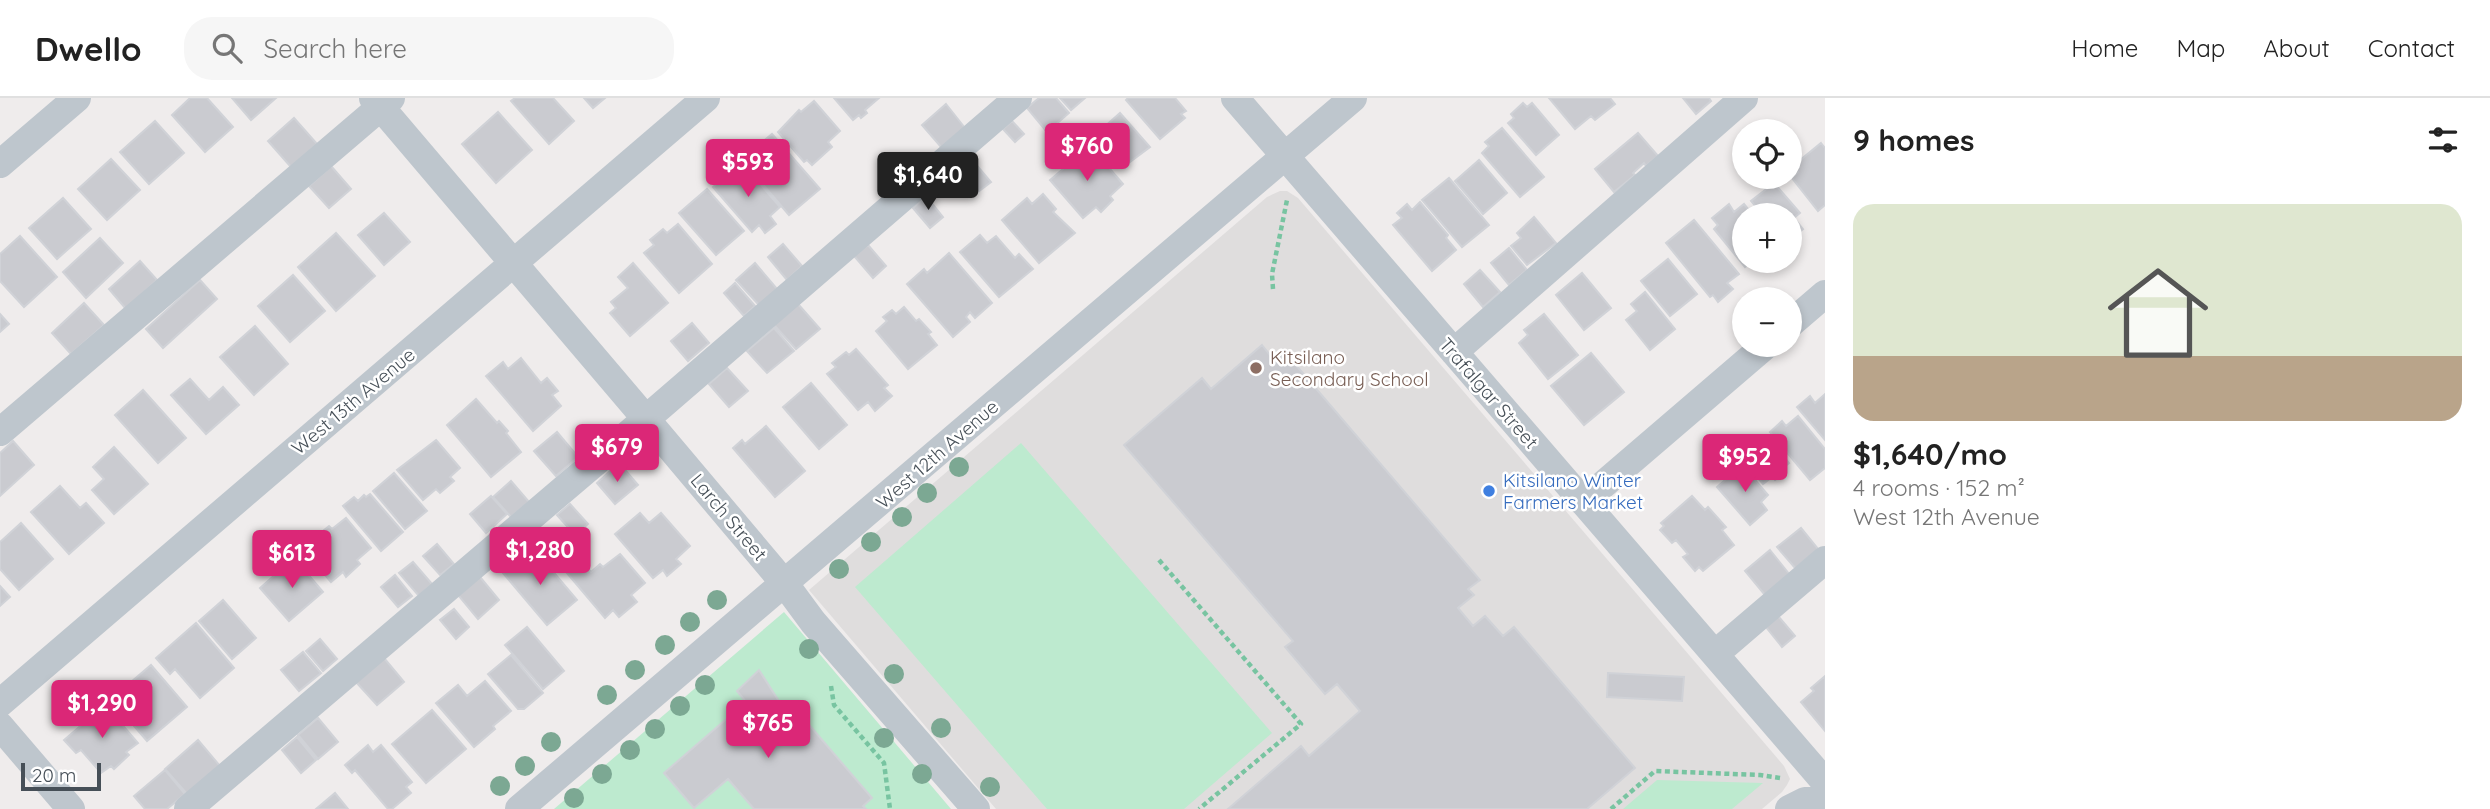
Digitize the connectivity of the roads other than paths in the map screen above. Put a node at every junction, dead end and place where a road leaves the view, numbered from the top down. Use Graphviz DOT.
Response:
graph roads {
  1 [pos="77,98"];
  2 [pos="706,98"];
  3 [pos="1018,98"];
  4 [pos="1236,98"];
  5 [pos="1353,98"];
  6 [pos="1744,98"];
  7 [pos="382,101"];
  8 [pos="1284,156"];
  9 [pos="0,164"];
  10 [pos="514,264"];
  11 [pos="1825,294"];
  12 [pos="1802,314"];
  13 [pos="1454,352"];
  14 [pos="1752,357"];
  15 [pos="646,418"];
  16 [pos="0,432"];
  17 [pos="1583,502"];
  18 [pos="1825,560"];
  19 [pos="785,584"];
  20 [pos="1715,654"];
  21 [pos="0,703"];
  22 [pos="0,726"];
  23 [pos="1825,782"];
  24 [pos="1825,798"];
  25 [pos="72,809"];
  26 [pos="188,809"];
  27 [pos="519,809"];
  28 [pos="976,809"];
  29 [pos="1789,809"];
  1 -- 9 [label="street"];
  2 -- 10 [label="street, West 13th Avenue"];
  3 -- 15 [label="street"];
  4 -- 8 [label="street, Trafalgar Street"];
  5 -- 8 [label="street, West 12th Avenue"];
  6 -- 13 [label="street"];
  7 -- 10 [label="street, Larch Street"];
  7 -- 16 [label="street"];
  8 -- 13 [label="street, Trafalgar Street"];
  8 -- 19 [label="street, West 12th Avenue"];
  10 -- 15 [label="street, Larch Street"];
  10 -- 21 [label="street, West 13th Avenue"];
  11 -- 12 [label="street"];
  13 -- 17 [label="street, Trafalgar Street"];
  14 -- 17 [label="street"];
  15 -- 19 [label="street, Larch Street"];
  15 -- 26 [label="street"];
  17 -- 20 [label="street, Trafalgar Street"];
  18 -- 20 [label="street"];
  19 -- 27 [label="street, West 12th Avenue"];
  19 -- 28 [label="street, Larch Street"];
  20 -- 23 [label="street, Trafalgar Street"];
  22 -- 25 [label="street"];
  24 -- 29 [label="street"];
}
